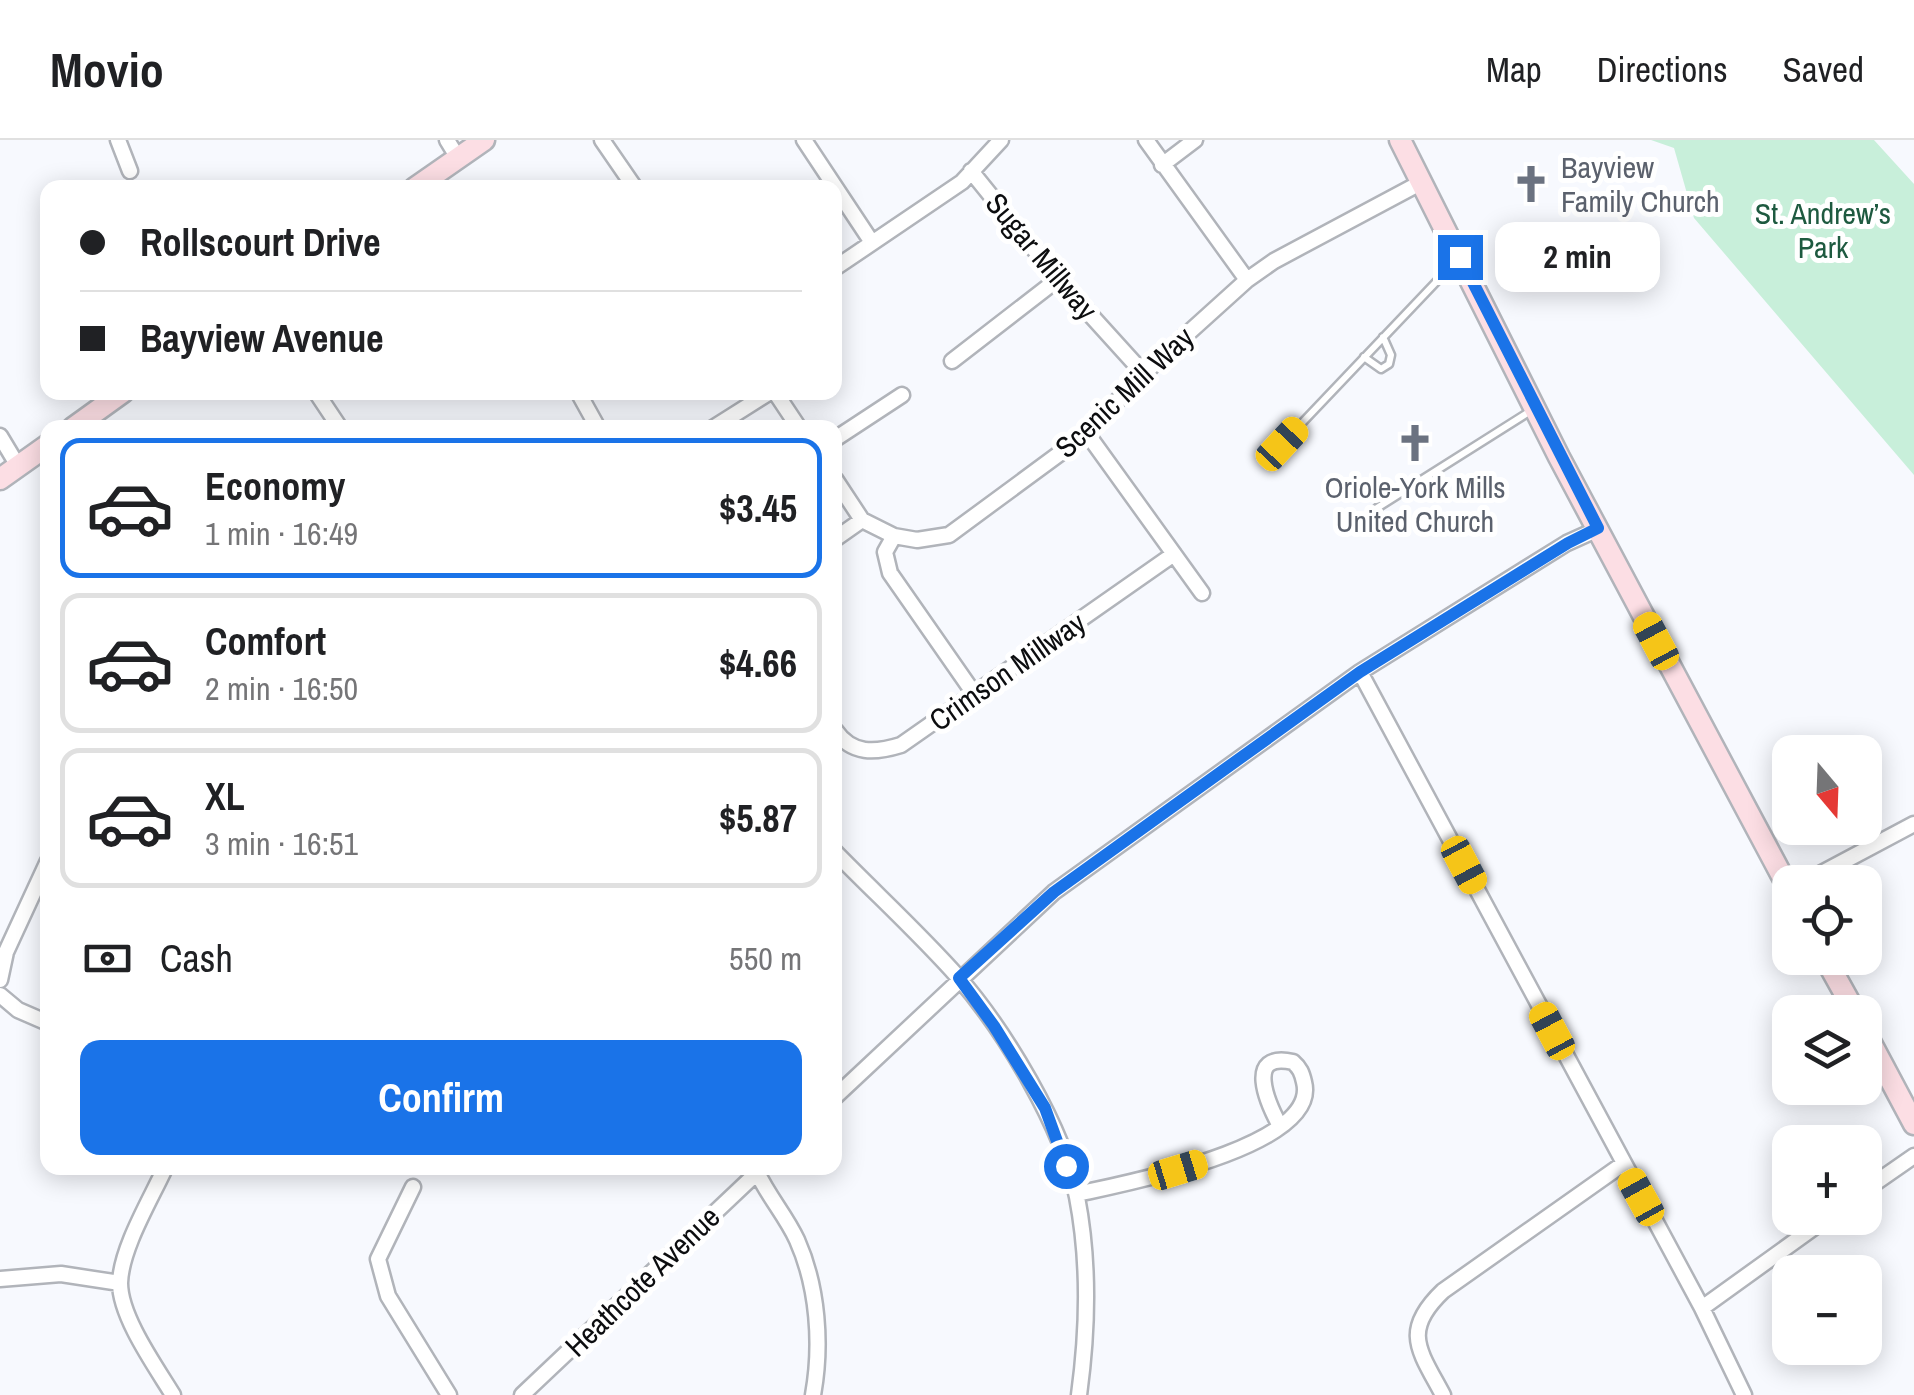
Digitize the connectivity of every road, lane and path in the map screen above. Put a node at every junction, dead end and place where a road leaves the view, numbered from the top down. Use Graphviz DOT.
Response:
graph roads {
  1 [pos="118,140"];
  2 [pos="484,140"];
  3 [pos="602,140"];
  4 [pos="804,140"];
  5 [pos="1146,140"];
  6 [pos="1196,140"];
  7 [pos="1400,140"];
  8 [pos="999,141"];
  9 [pos="452,149"];
  10 [pos="1162,165"];
  11 [pos="130,171"];
  12 [pos="971,171"];
  13 [pos="423,180"];
  14 [pos="628,180"];
  15 [pos="831,180"];
  16 [pos="1422,182"];
  17 [pos="842,197"];
  18 [pos="871,240"];
  19 [pos="1460,257"];
  20 [pos="842,263"];
  21 [pos="1058,279"];
  22 [pos="1247,280"];
  23 [pos="1383,337"];
  24 [pos="1364,357"];
  25 [pos="952,361"];
  26 [pos="1145,376"];
  27 [pos="902,395"];
  28 [pos="112,400"];
  29 [pos="760,400"];
  30 [pos="1534,408"];
  31 [pos="84,420"];
  32 [pos="727,420"];
  33 [pos="1086,432"];
  34 [pos="842,435"];
  35 [pos="0,436"];
  36 [pos="1282,444"];
  37 [pos="40,451"];
  38 [pos="9,472"];
  39 [pos="842,490"];
  40 [pos="1378,508"];
  41 [pos="862,520"];
  42 [pos="1598,528"];
  43 [pos="842,534"];
  44 [pos="894,536"];
  45 [pos="1174,554"];
  46 [pos="1202,593"];
  47 [pos="1360,672"];
  48 [pos="975,695"];
  49 [pos="842,739"];
  50 [pos="1914,824"];
  51 [pos="842,859"];
  52 [pos="1777,865"];
  53 [pos="1837,865"];
  54 [pos="40,878"];
  55 [pos="959,978"];
  56 [pos="0,980"];
  57 [pos="0,995"];
  58 [pos="40,1020"];
  59 [pos="1882,1064"];
  60 [pos="842,1090"];
  61 [pos="1914,1124"];
  62 [pos="1280,1126"];
  63 [pos="1914,1156"];
  64 [pos="1624,1164"];
  65 [pos="162,1175"];
  66 [pos="754,1175"];
  67 [pos="762,1175"];
  68 [pos="1882,1178"];
  69 [pos="414,1187"];
  70 [pos="1077,1194"];
  71 [pos="1803,1235"];
  72 [pos="0,1279"];
  73 [pos="120,1284"];
  74 [pos="1702,1308"];
  75 [pos="173,1395"];
  76 [pos="449,1395"];
  77 [pos="522,1395"];
  78 [pos="813,1395"];
  79 [pos="1079,1395"];
  80 [pos="1443,1395"];
  81 [pos="1744,1395"];
  1 -- 11 [label="street"];
  2 -- 9 [label="main road"];
  3 -- 14 [label="street"];
  4 -- 15 [label="street"];
  5 -- 10 [label="street"];
  6 -- 10 [label="street"];
  7 -- 16 [label="main road"];
  8 -- 12 [label="street"];
  9 -- 13 [label="main road"];
  10 -- 22 [label="street"];
  12 -- 18 [label="street, Sugar Millway"];
  12 -- 21 [label="street, Sugar Millway"];
  16 -- 19 [label="main road"];
  16 -- 22 [label="street, Scenic Mill Way"];
  17 -- 18 [label="street"];
  18 -- 20 [label="street, Sugar Millway"];
  19 -- 23 [label="lane"];
  19 -- 30 [label="main road"];
  21 -- 25 [label="street"];
  21 -- 26 [label="street, Sugar Millway"];
  22 -- 26 [label="street, Scenic Mill Way"];
  23 -- 24 [label="lane"];
  23 -- 24 [label="lane"];
  24 -- 36 [label="lane"];
  26 -- 33 [label="street, Scenic Mill Way"];
  27 -- 34 [label="street"];
  28 -- 31 [label="main road"];
  29 -- 32 [label="street"];
  30 -- 40 [label="lane"];
  30 -- 42 [label="main road"];
  33 -- 44 [label="street, Scenic Mill Way"];
  33 -- 45 [label="street"];
  35 -- 38 [label="street"];
  37 -- 38 [label="main road"];
  39 -- 41 [label="street"];
  41 -- 43 [label="street"];
  41 -- 44 [label="street, Scenic Mill Way"];
  42 -- 47 [label="street"];
  42 -- 52 [label="main road"];
  44 -- 48 [label="street"];
  45 -- 46 [label="street"];
  45 -- 48 [label="street, Crimson Millway"];
  47 -- 55 [label="street"];
  47 -- 64 [label="street"];
  48 -- 49 [label="street, Crimson Millway"];
  50 -- 53 [label="street"];
  51 -- 55 [label="street"];
  54 -- 56 [label="street"];
  55 -- 60 [label="street"];
  55 -- 70 [label="street"];
  57 -- 58 [label="street"];
  59 -- 61 [label="main road"];
  62 -- 70 [label="street"];
  63 -- 68 [label="street"];
  64 -- 74 [label="street"];
  64 -- 80 [label="street"];
  65 -- 73 [label="street"];
  66 -- 77 [label="street, Heathcote Avenue"];
  67 -- 78 [label="street"];
  69 -- 76 [label="street"];
  70 -- 79 [label="street"];
  71 -- 74 [label="street"];
  72 -- 73 [label="street"];
  73 -- 75 [label="street"];
  74 -- 81 [label="street"];
}
